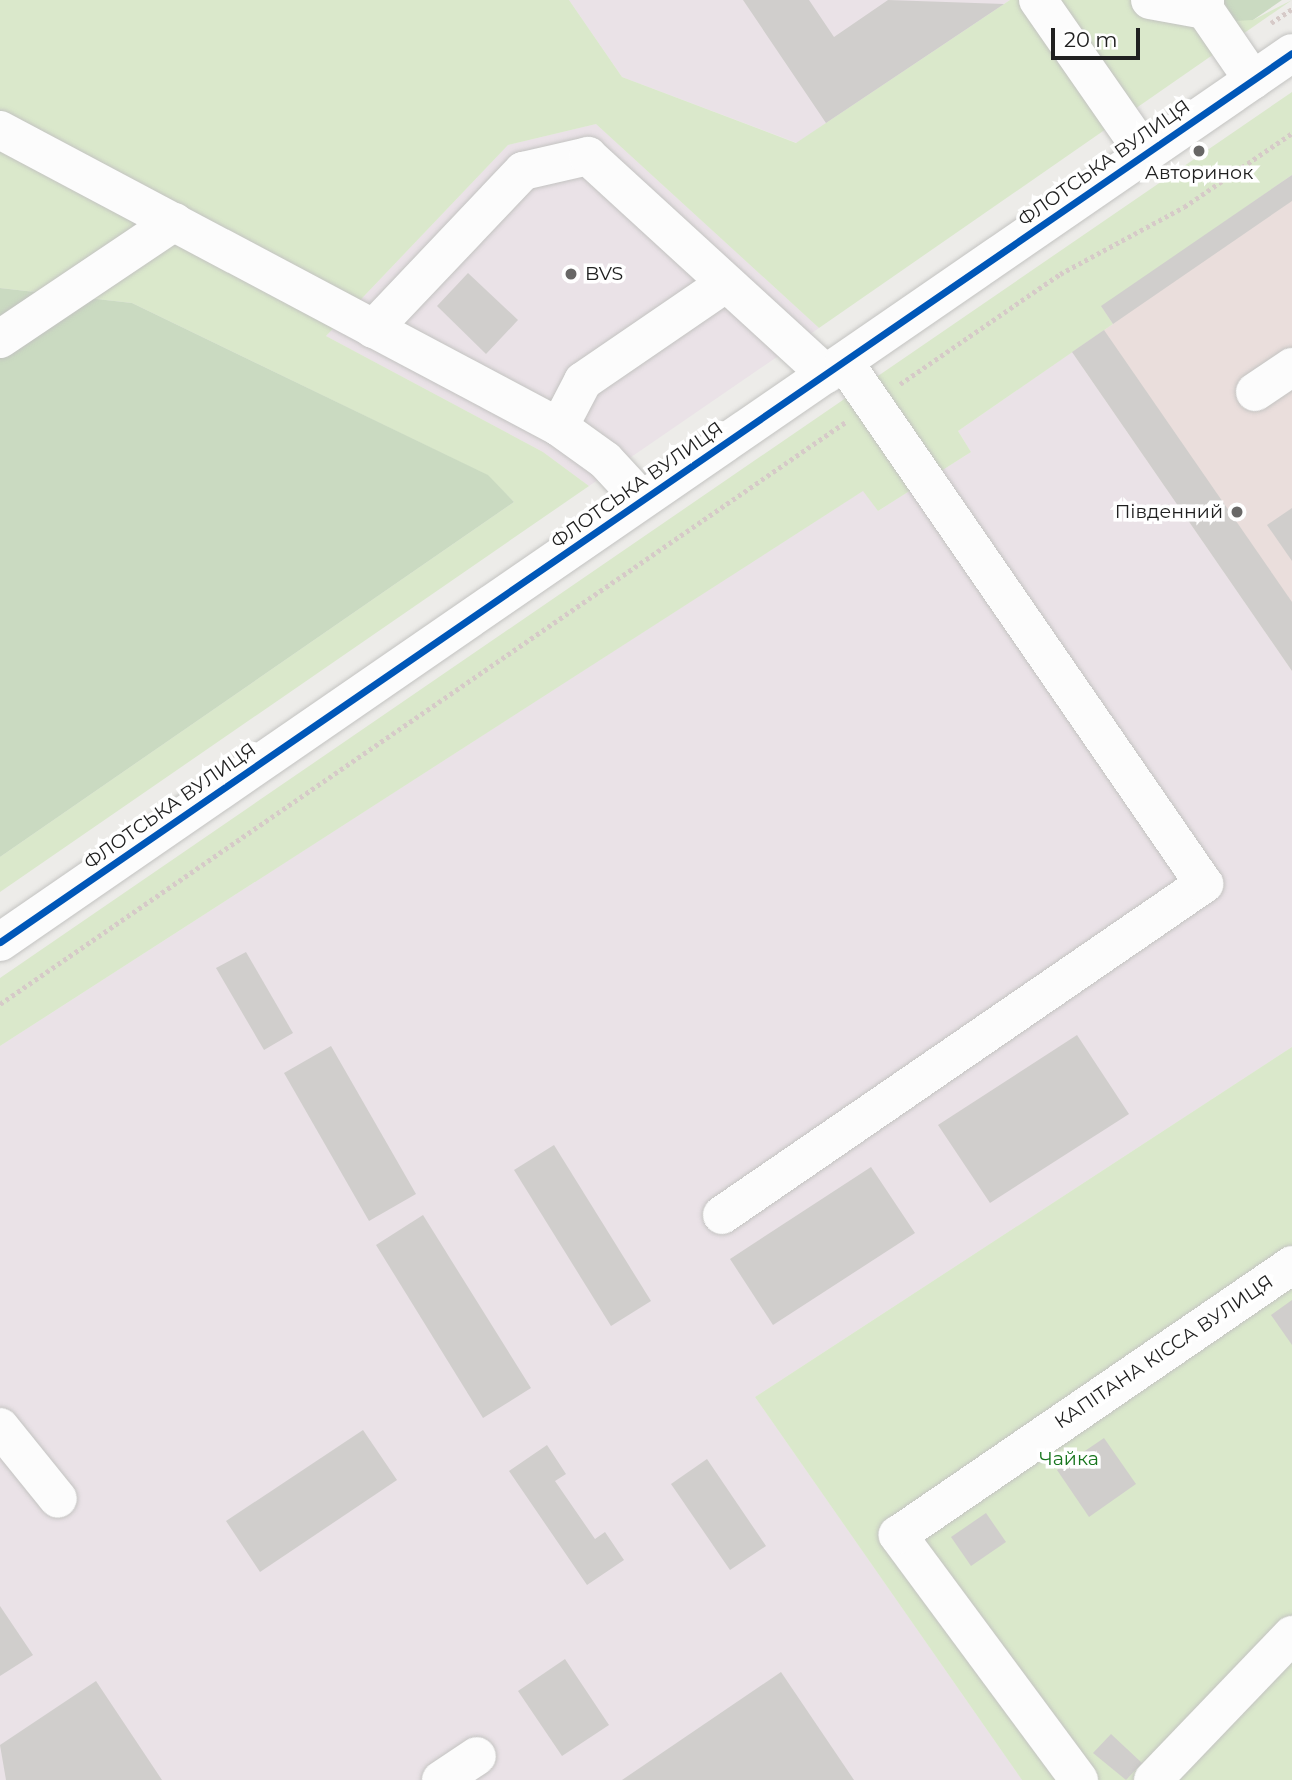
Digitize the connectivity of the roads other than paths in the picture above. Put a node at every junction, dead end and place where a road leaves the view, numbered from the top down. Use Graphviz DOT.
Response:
graph roads {
  1 [pos="1038,0"];
  2 [pos="1150,0"];
  3 [pos="1205,5"];
  4 [pos="1292,53"];
  5 [pos="1253,80"];
  6 [pos="0,130"];
  7 [pos="1145,154"];
  8 [pos="174,222"];
  9 [pos="726,283"];
  10 [pos="373,329"];
  11 [pos="0,339"];
  12 [pos="1292,367"];
  13 [pos="835,368"];
  14 [pos="1255,392"];
  15 [pos="559,427"];
  16 [pos="642,500"];
  17 [pos="0,943"];
  18 [pos="722,1215"];
  19 [pos="1292,1265"];
  20 [pos="0,1427"];
  21 [pos="58,1499"];
  22 [pos="1292,1635"];
  23 [pos="477,1756"];
  24 [pos="441,1780"];
  25 [pos="1079,1780"];
  26 [pos="1153,1780"];
  1 -- 7 [label="street"];
  2 -- 3 [label="street"];
  3 -- 5 [label="street"];
  4 -- 5 [label="street, ФЛОТСЬКА ВУЛИЦЯ"];
  5 -- 7 [label="street, ФЛОТСЬКА ВУЛИЦЯ"];
  6 -- 8 [label="street"];
  7 -- 13 [label="street, ФЛОТСЬКА ВУЛИЦЯ"];
  8 -- 10 [label="street"];
  8 -- 11 [label="street"];
  9 -- 10 [label="street"];
  9 -- 13 [label="street"];
  9 -- 15 [label="street"];
  10 -- 15 [label="street"];
  12 -- 14 [label="street"];
  13 -- 16 [label="street, ФЛОТСЬКА ВУЛИЦЯ"];
  13 -- 18 [label="street"];
  15 -- 16 [label="street"];
  16 -- 17 [label="street, ФЛОТСЬКА ВУЛИЦЯ"];
  19 -- 25 [label="street, КАПІТАНА КІССА ВУЛИЦЯ"];
  20 -- 21 [label="street"];
  22 -- 26 [label="street"];
  23 -- 24 [label="street"];
}
